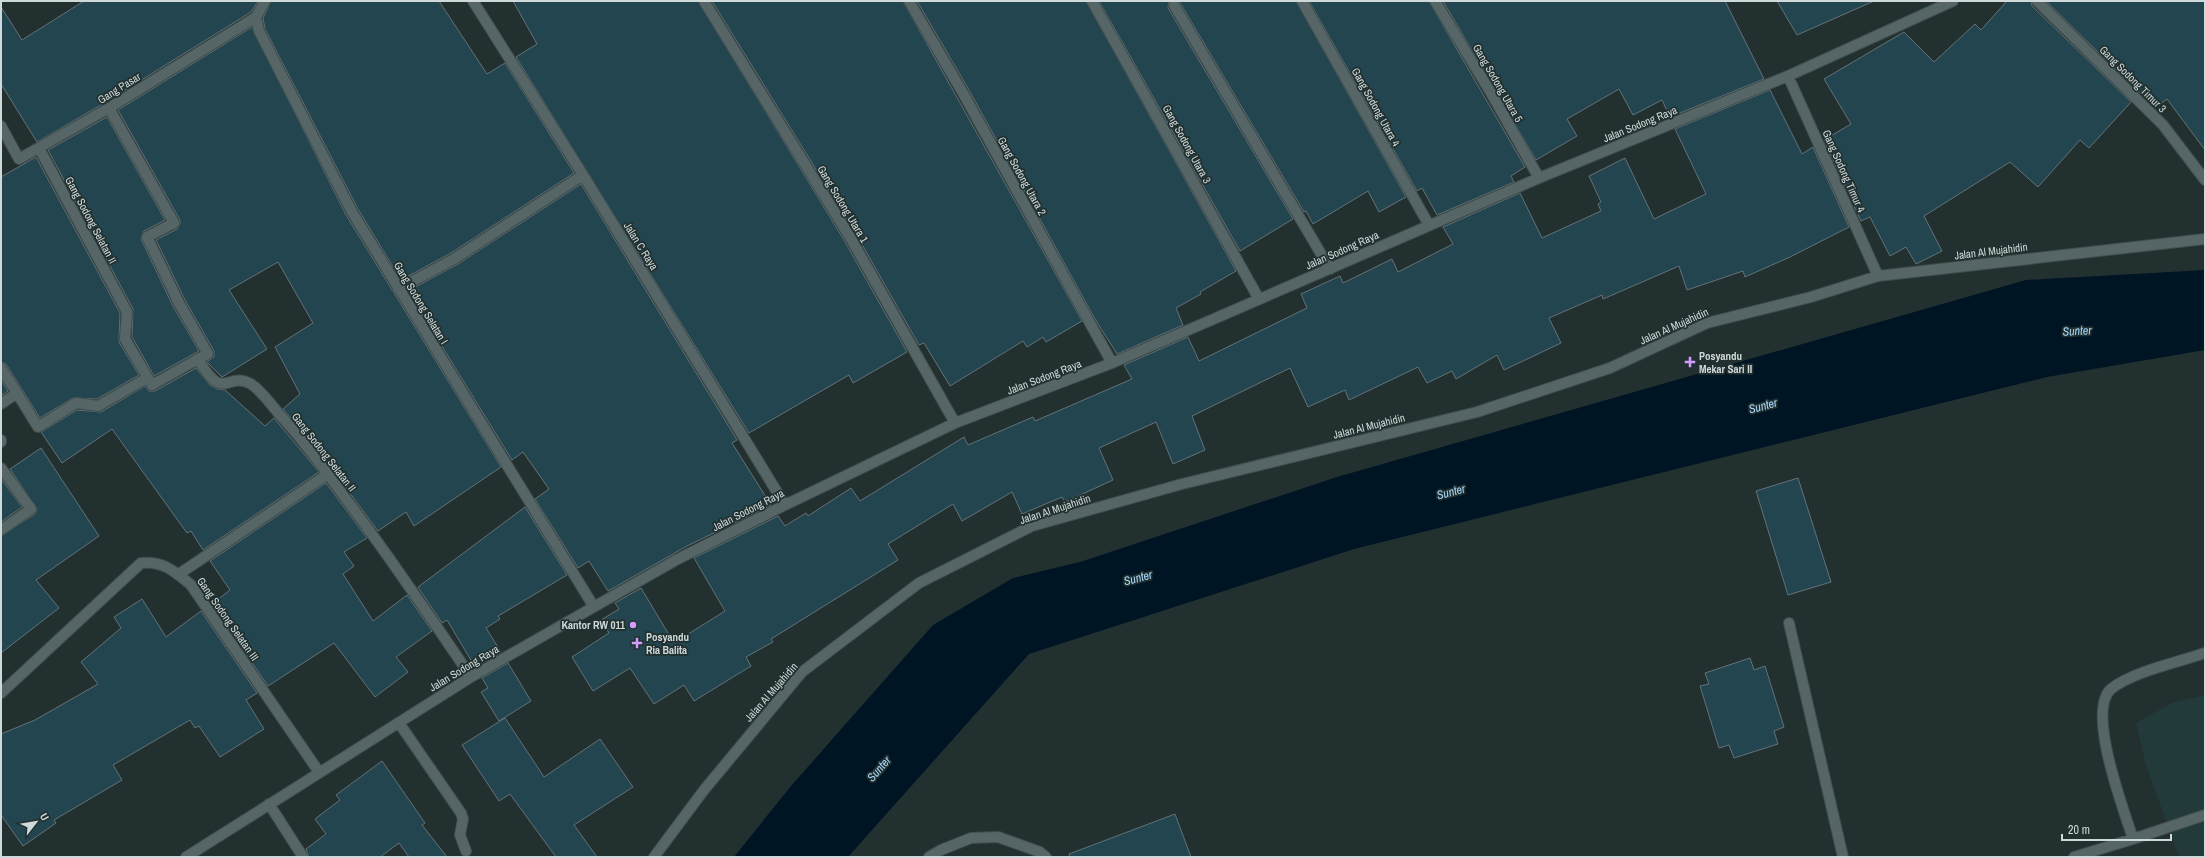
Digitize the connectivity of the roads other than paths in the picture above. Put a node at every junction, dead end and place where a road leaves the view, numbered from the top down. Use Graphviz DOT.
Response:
graph roads {
  1 [pos="265,1"];
  2 [pos="473,1"];
  3 [pos="704,1"];
  4 [pos="909,1"];
  5 [pos="1092,1"];
  6 [pos="1302,1"];
  7 [pos="1435,1"];
  8 [pos="1953,1"];
  9 [pos="2037,1"];
  10 [pos="1174,5"];
  11 [pos="256,17"];
  12 [pos="1788,76"];
  13 [pos="109,108"];
  14 [pos="1,126"];
  15 [pos="3,138"];
  16 [pos="39,148"];
  17 [pos="583,175"];
  18 [pos="1539,178"];
  19 [pos="2205,180"];
  20 [pos="1429,225"];
  21 [pos="2205,240"];
  22 [pos="1330,269"];
  23 [pos="1878,276"];
  24 [pos="398,289"];
  25 [pos="1259,300"];
  26 [pos="198,359"];
  27 [pos="1112,363"];
  28 [pos="1,368"];
  29 [pos="147,378"];
  30 [pos="16,393"];
  31 [pos="1,404"];
  32 [pos="955,423"];
  33 [pos="1,468"];
  34 [pos="328,474"];
  35 [pos="785,505"];
  36 [pos="1,530"];
  37 [pos="179,574"];
  38 [pos="594,607"];
  39 [pos="1789,623"];
  40 [pos="2205,653"];
  41 [pos="471,677"];
  42 [pos="1,693"];
  43 [pos="399,723"];
  44 [pos="320,772"];
  45 [pos="269,804"];
  46 [pos="2205,815"];
  47 [pos="2133,839"];
  48 [pos="466,851"];
  49 [pos="186,857"];
  50 [pos="304,857"];
  51 [pos="654,857"];
  52 [pos="929,857"];
  53 [pos="1046,857"];
  54 [pos="1843,857"];
  55 [pos="2074,857"];
  1 -- 11 [label="street"];
  2 -- 17 [label="street, Jalan C Raya"];
  3 -- 32 [label="street, Gang Sodong Utara 1"];
  4 -- 27 [label="street, Gang Sodong Utara 2"];
  5 -- 25 [label="street, Gang Sodong Utara 3"];
  6 -- 20 [label="street, Gang Sodong Utara 4"];
  7 -- 18 [label="street, Gang Sodong Utara 5"];
  8 -- 12 [label="street, Jalan Sodong Raya"];
  9 -- 19 [label="street, Gang Sodong Timur 3"];
  10 -- 22 [label="street"];
  11 -- 13 [label="street, Gang Pasar"];
  11 -- 24 [label="street, Gang Sodong Selatan I"];
  12 -- 18 [label="street, Jalan Sodong Raya"];
  12 -- 23 [label="street, Gang Sodong Timur 4"];
  13 -- 16 [label="street, Gang Pasar"];
  13 -- 26 [label="street"];
  14 -- 15 [label="street"];
  15 -- 16 [label="street, Gang Pasar"];
  16 -- 29 [label="street, Gang Sodong Selatan II"];
  17 -- 24 [label="street"];
  17 -- 35 [label="street, Jalan C Raya"];
  18 -- 20 [label="street, Jalan Sodong Raya"];
  20 -- 22 [label="street, Jalan Sodong Raya"];
  21 -- 23 [label="street, Jalan Al Mujahidin"];
  22 -- 25 [label="street, Jalan Sodong Raya"];
  23 -- 51 [label="street, Jalan Al Mujahidin"];
  24 -- 38 [label="street, Gang Sodong Selatan I"];
  25 -- 27 [label="street, Jalan Sodong Raya"];
  26 -- 29 [label="street"];
  26 -- 34 [label="street, Gang Sodong Selatan II"];
  27 -- 32 [label="street, Jalan Sodong Raya"];
  28 -- 30 [label="street"];
  29 -- 30 [label="street"];
  30 -- 31 [label="street"];
  32 -- 35 [label="street, Jalan Sodong Raya"];
  33 -- 36 [label="street"];
  34 -- 37 [label="street"];
  34 -- 41 [label="street, Gang Sodong Selatan II"];
  35 -- 38 [label="street, Jalan Sodong Raya"];
  37 -- 42 [label="street, Gang Sodong Selatan III"];
  37 -- 44 [label="street, Gang Sodong Selatan III"];
  38 -- 41 [label="street, Jalan Sodong Raya"];
  39 -- 54 [label="street"];
  40 -- 47 [label="street"];
  41 -- 43 [label="street, Jalan Sodong Raya"];
  43 -- 44 [label="street, Jalan Sodong Raya"];
  43 -- 48 [label="street"];
  44 -- 45 [label="street, Jalan Sodong Raya"];
  45 -- 49 [label="street, Jalan Sodong Raya"];
  45 -- 50 [label="street"];
  46 -- 47 [label="street"];
  47 -- 55 [label="street"];
  52 -- 53 [label="street"];
}
